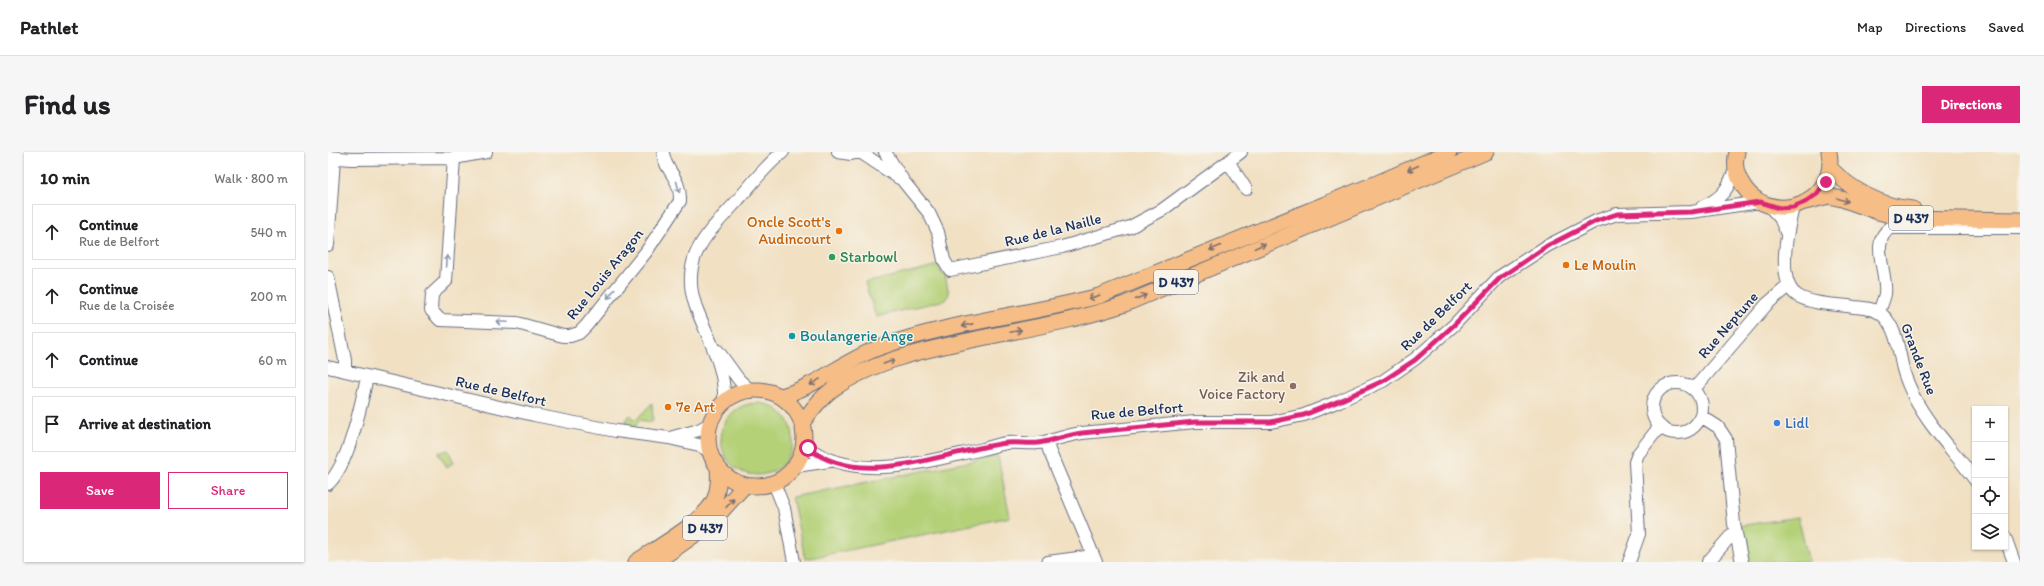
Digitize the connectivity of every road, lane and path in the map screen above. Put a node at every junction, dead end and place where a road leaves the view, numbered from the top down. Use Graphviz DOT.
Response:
graph roads {
  1 [pos="486,152"];
  2 [pos="663,152"];
  3 [pos="783,152"];
  4 [pos="838,152"];
  5 [pos="860,152"];
  6 [pos="885,152"];
  7 [pos="1241,152"];
  8 [pos="1449,152"];
  9 [pos="1486,152"];
  10 [pos="1829,152"];
  11 [pos="396,156"];
  12 [pos="1736,157"];
  13 [pos="336,158"];
  14 [pos="454,158"];
  15 [pos="1229,162"];
  16 [pos="1830,168"];
  17 [pos="904,182"];
  18 [pos="1246,189"];
  19 [pos="1764,204"];
  20 [pos="1799,205"];
  21 [pos="2020,210"];
  22 [pos="1691,212"];
  23 [pos="2020,220"];
  24 [pos="2020,228"];
  25 [pos="1786,234"];
  26 [pos="328,246"];
  27 [pos="328,277"];
  28 [pos="1788,286"];
  29 [pos="1879,312"];
  30 [pos="712,341"];
  31 [pos="328,367"];
  32 [pos="345,370"];
  33 [pos="368,377"];
  34 [pos="1694,389"];
  35 [pos="750,390"];
  36 [pos="780,396"];
  37 [pos="724,402"];
  38 [pos="1701,416"];
  39 [pos="711,423"];
  40 [pos="802,423"];
  41 [pos="1660,426"];
  42 [pos="669,438"];
  43 [pos="1047,441"];
  44 [pos="804,445"];
  45 [pos="710,452"];
  46 [pos="830,461"];
  47 [pos="796,466"];
  48 [pos="718,467"];
  49 [pos="1973,478"];
  50 [pos="774,482"];
  51 [pos="328,484"];
  52 [pos="745,485"];
  53 [pos="1735,531"];
  54 [pos="2008,545"];
  55 [pos="656,555"];
  56 [pos="1095,559"];
  57 [pos="628,562"];
  58 [pos="636,562"];
  59 [pos="794,562"];
  60 [pos="1048,562"];
  61 [pos="1629,562"];
  62 [pos="1708,562"];
  63 [pos="1742,562"];
  64 [pos="2014,562"];
  1 -- 14 [label="street"];
  2 -- 14 [label="street, Rue Louis Aragon, one-way"];
  3 -- 30 [label="street"];
  4 -- 5 [label="street"];
  5 -- 17 [label="street"];
  6 -- 17 [label="street"];
  7 -- 15 [label="street, Rue de la Naille"];
  8 -- 36 [label="main road, D 437, one-way"];
  40 -- 9 [label="main road, D 437, one-way"];
  10 -- 16 [label="main road"];
  11 -- 13 [label="street"];
  11 -- 14 [label="street"];
  12 -- 19 [label="main road"];
  12 -- 22 [label="street"];
  13 -- 26 [label="street"];
  15 -- 17 [label="street, Rue de la Naille"];
  15 -- 18 [label="street"];
  16 -- 20 [label="main road"];
  16 -- 21 [label="main road, D 437"];
  19 -- 20 [label="main road"];
  19 -- 22 [label="street, Rue de Belfort"];
  19 -- 25 [label="street"];
  20 -- 23 [label="main road, D 437, one-way"];
  20 -- 25 [label="street"];
  22 -- 43 [label="street, Rue de Belfort"];
  24 -- 29 [label="street"];
  25 -- 28 [label="street"];
  27 -- 32 [label="street"];
  28 -- 29 [label="street"];
  28 -- 34 [label="street, Rue Neptune"];
  29 -- 49 [label="street, Grande Rue"];
  30 -- 35 [label="street"];
  30 -- 37 [label="street"];
  31 -- 32 [label="street, Rue de Belfort"];
  32 -- 33 [label="street, Rue de Belfort"];
  33 -- 42 [label="street, Rue de Belfort"];
  33 -- 51 [label="street"];
  34 -- 38 [label="street"];
  34 -- 41 [label="street"];
  35 -- 36 [label="main road"];
  35 -- 37 [label="main road"];
  36 -- 40 [label="main road"];
  37 -- 39 [label="main road"];
  38 -- 41 [label="street"];
  38 -- 53 [label="street"];
  39 -- 42 [label="street, Rue de Belfort"];
  39 -- 45 [label="main road"];
  40 -- 44 [label="main road"];
  41 -- 61 [label="street"];
  42 -- 45 [label="street, Rue de Belfort"];
  43 -- 46 [label="street, Rue de Belfort"];
  43 -- 56 [label="street"];
  44 -- 46 [label="street, Rue de Belfort"];
  44 -- 47 [label="main road"];
  45 -- 48 [label="main road"];
  46 -- 47 [label="street, Rue de Belfort"];
  47 -- 50 [label="main road"];
  48 -- 52 [label="main road"];
  48 -- 55 [label="main road, D 437"];
  50 -- 52 [label="main road"];
  50 -- 59 [label="street"];
  55 -- 52 [label="main road, D 437, one-way"];
  53 -- 62 [label="street"];
  53 -- 63 [label="street"];
  54 -- 64 [label="street"];
  55 -- 57 [label="street"];
  55 -- 58 [label="main road, D 437"];
  56 -- 60 [label="street"];
}
